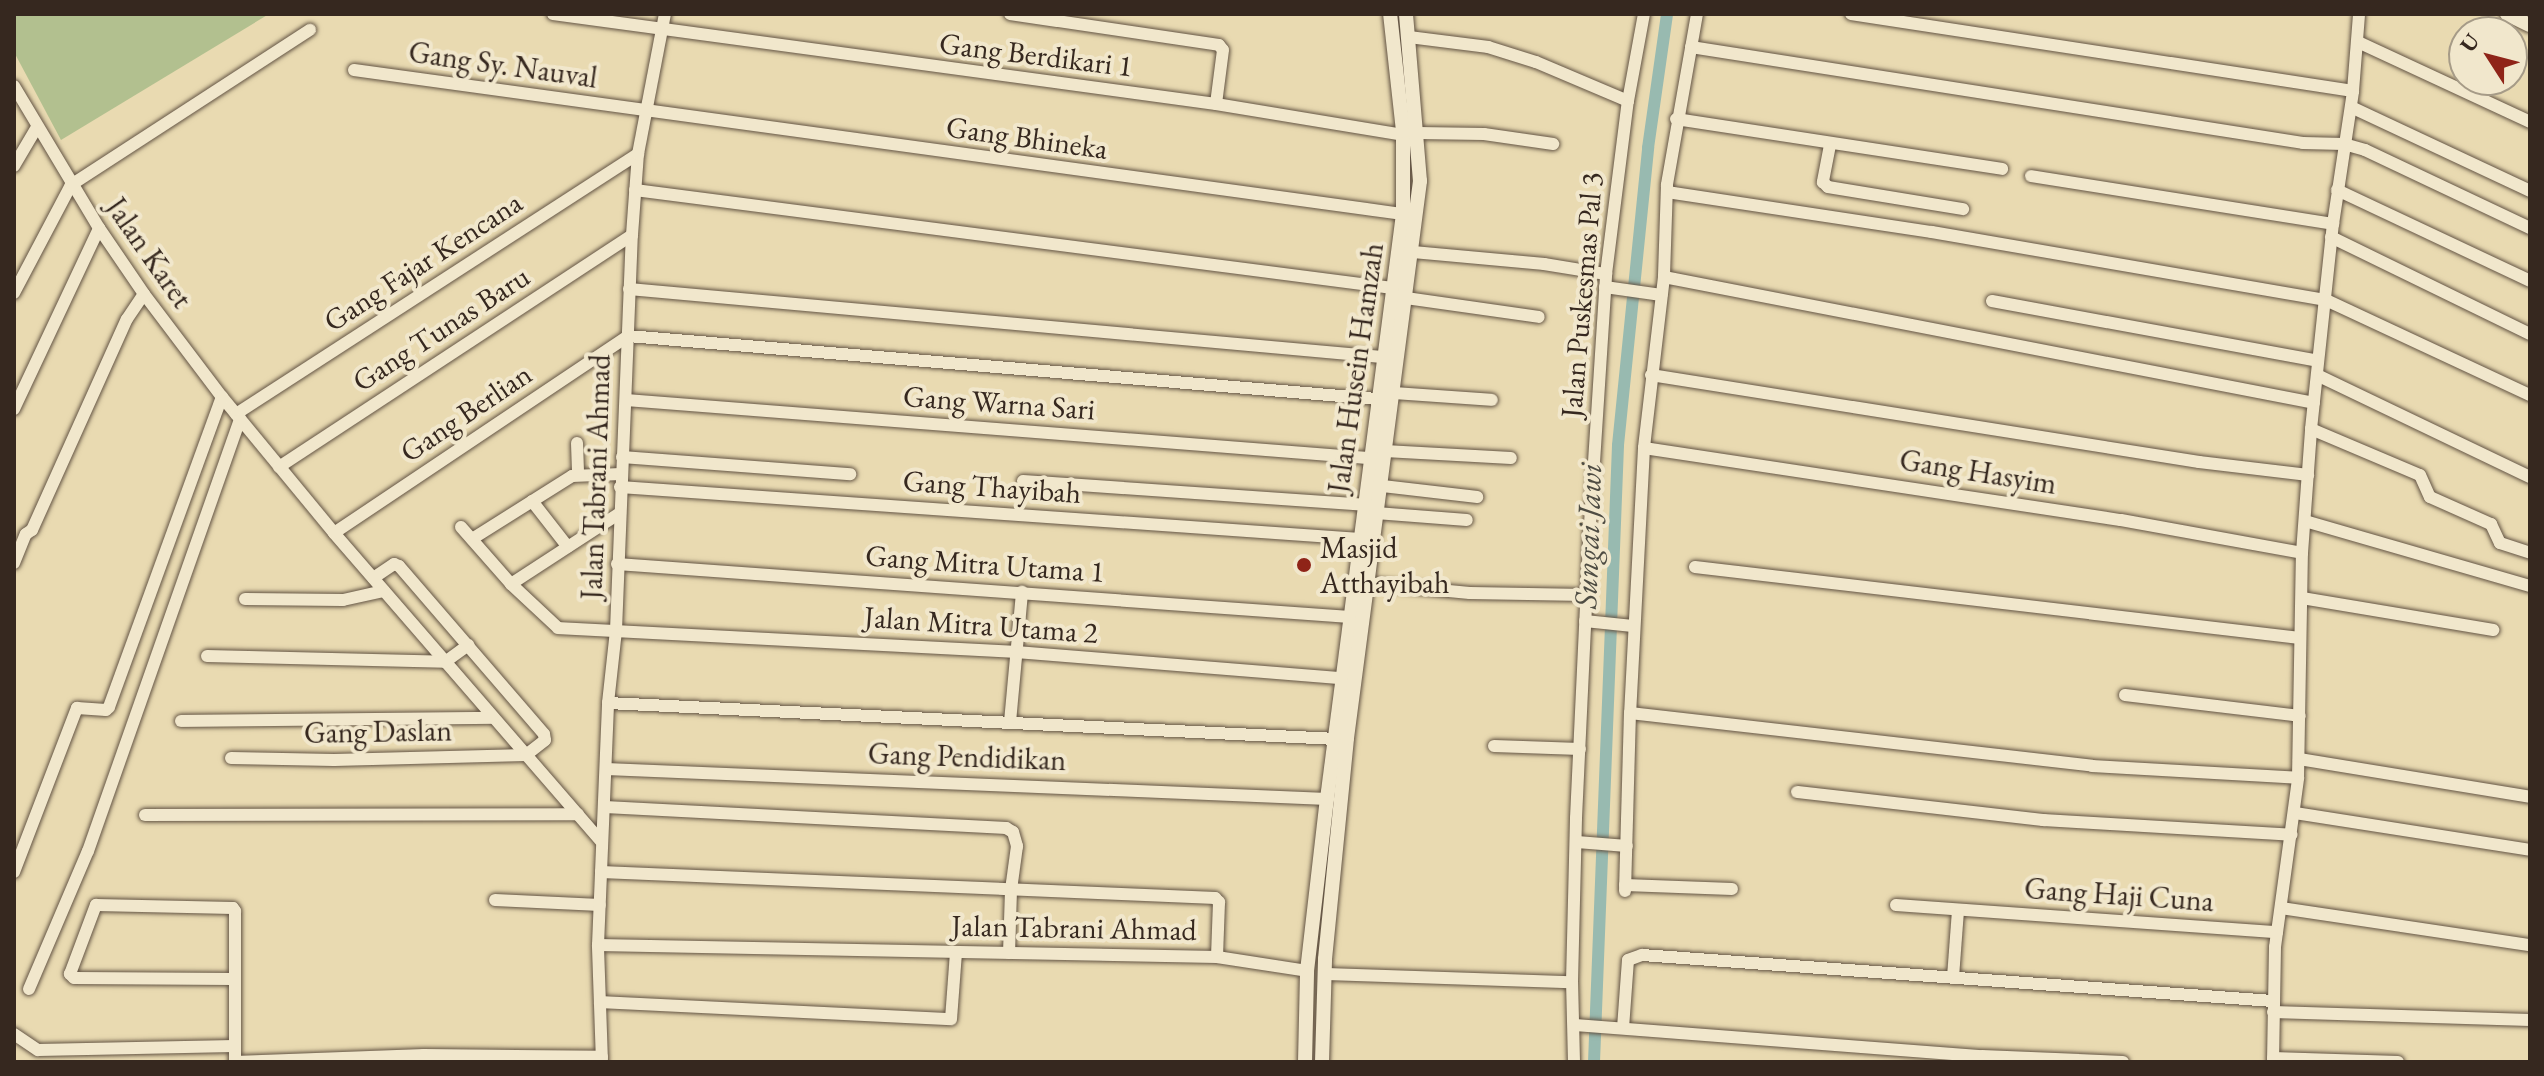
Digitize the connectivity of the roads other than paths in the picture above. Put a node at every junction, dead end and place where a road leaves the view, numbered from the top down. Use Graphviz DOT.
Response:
graph roads {
  1 [pos="553,14"];
  2 [pos="665,14"];
  3 [pos="1010,14"];
  4 [pos="1390,14"];
  5 [pos="1406,14"];
  6 [pos="1644,14"];
  7 [pos="1697,14"];
  8 [pos="1851,14"];
  9 [pos="2359,14"];
  10 [pos="2507,14"];
  11 [pos="2530,25"];
  12 [pos="662,29"];
  13 [pos="310,30"];
  14 [pos="1409,37"];
  15 [pos="2358,42"];
  16 [pos="1691,47"];
  17 [pos="354,70"];
  18 [pos="14,86"];
  19 [pos="2353,91"];
  20 [pos="1628,101"];
  21 [pos="1216,104"];
  22 [pos="2351,107"];
  23 [pos="645,113"];
  24 [pos="1676,119"];
  25 [pos="2530,122"];
  26 [pos="37,127"];
  27 [pos="1411,134"];
  28 [pos="1553,144"];
  29 [pos="2344,144"];
  30 [pos="1830,145"];
  31 [pos="638,154"];
  32 [pos="14,166"];
  33 [pos="2002,169"];
  34 [pos="2031,176"];
  35 [pos="71,185"];
  36 [pos="635,190"];
  37 [pos="2337,190"];
  38 [pos="2530,191"];
  39 [pos="1667,192"];
  40 [pos="1963,209"];
  41 [pos="1403,214"];
  42 [pos="99,228"];
  43 [pos="2530,228"];
  44 [pos="2332,230"];
  45 [pos="632,235"];
  46 [pos="1413,252"];
  47 [pos="1664,277"];
  48 [pos="2530,281"];
  49 [pos="1609,283"];
  50 [pos="1393,288"];
  51 [pos="629,289"];
  52 [pos="14,293"];
  53 [pos="144,294"];
  54 [pos="1657,294"];
  55 [pos="1406,298"];
  56 [pos="2326,300"];
  57 [pos="1992,301"];
  58 [pos="1539,317"];
  59 [pos="2530,334"];
  60 [pos="628,336"];
  61 [pos="1382,357"];
  62 [pos="2318,361"];
  63 [pos="1651,375"];
  64 [pos="2317,375"];
  65 [pos="1393,393"];
  66 [pos="2530,395"];
  67 [pos="222,397"];
  68 [pos="1377,399"];
  69 [pos="626,400"];
  70 [pos="1492,400"];
  71 [pos="2314,403"];
  72 [pos="14,409"];
  73 [pos="238,416"];
  74 [pos="2311,429"];
  75 [pos="577,443"];
  76 [pos="1644,448"];
  77 [pos="1385,451"];
  78 [pos="622,457"];
  79 [pos="1368,458"];
  80 [pos="1511,458"];
  81 [pos="279,467"];
  82 [pos="578,474"];
  83 [pos="850,474"];
  84 [pos="2308,475"];
  85 [pos="2530,477"];
  86 [pos="621,480"];
  87 [pos="1023,481"];
  88 [pos="1374,485"];
  89 [pos="1477,497"];
  90 [pos="532,501"];
  91 [pos="1370,509"];
  92 [pos="620,513"];
  93 [pos="1467,520"];
  94 [pos="2305,521"];
  95 [pos="461,527"];
  96 [pos="334,533"];
  97 [pos="472,539"];
  98 [pos="1360,539"];
  99 [pos="568,547"];
  100 [pos="2302,553"];
  101 [pos="2530,553"];
  102 [pos="14,563"];
  103 [pos="617,564"];
  104 [pos="1695,567"];
  105 [pos="373,578"];
  106 [pos="1366,583"];
  107 [pos="511,584"];
  108 [pos="2530,586"];
  109 [pos="384,591"];
  110 [pos="1022,592"];
  111 [pos="1586,595"];
  112 [pos="2302,598"];
  113 [pos="245,599"];
  114 [pos="1350,617"];
  115 [pos="1590,621"];
  116 [pos="1629,625"];
  117 [pos="616,630"];
  118 [pos="2493,630"];
  119 [pos="2300,638"];
  120 [pos="468,645"];
  121 [pos="1016,652"];
  122 [pos="207,656"];
  123 [pos="445,662"];
  124 [pos="1342,678"];
  125 [pos="502,685"];
  126 [pos="2125,695"];
  127 [pos="479,702"];
  128 [pos="608,703"];
  129 [pos="1630,713"];
  130 [pos="2300,716"];
  131 [pos="493,718"];
  132 [pos="181,721"];
  133 [pos="1010,722"];
  134 [pos="1335,739"];
  135 [pos="1494,746"];
  136 [pos="1580,749"];
  137 [pos="526,755"];
  138 [pos="231,758"];
  139 [pos="2299,759"];
  140 [pos="1339,766"];
  141 [pos="606,769"];
  142 [pos="2298,778"];
  143 [pos="1797,792"];
  144 [pos="2530,797"];
  145 [pos="1327,799"];
  146 [pos="605,807"];
  147 [pos="2295,813"];
  148 [pos="578,814"];
  149 [pos="145,815"];
  150 [pos="2292,835"];
  151 [pos="602,842"];
  152 [pos="1577,842"];
  153 [pos="1622,845"];
  154 [pos="2530,850"];
  155 [pos="14,872"];
  156 [pos="601,872"];
  157 [pos="1732,889"];
  158 [pos="1011,890"];
  159 [pos="495,900"];
  160 [pos="600,905"];
  161 [pos="1896,905"];
  162 [pos="2281,908"];
  163 [pos="1958,910"];
  164 [pos="2277,932"];
  165 [pos="598,945"];
  166 [pos="2530,945"];
  167 [pos="956,952"];
  168 [pos="1009,953"];
  169 [pos="1217,957"];
  170 [pos="1307,971"];
  171 [pos="1325,974"];
  172 [pos="1953,977"];
  173 [pos="234,979"];
  174 [pos="1572,982"];
  175 [pos="29,989"];
  176 [pos="600,1002"];
  177 [pos="2273,1006"];
  178 [pos="2530,1020"];
  179 [pos="1579,1025"];
  180 [pos="1619,1028"];
  181 [pos="14,1034"];
  182 [pos="234,1046"];
  183 [pos="36,1056"];
  184 [pos="602,1060"];
  185 [pos="2273,1060"];
  186 [pos="235,1062"];
  187 [pos="1305,1062"];
  188 [pos="1322,1062"];
  189 [pos="1574,1062"];
  190 [pos="2123,1062"];
  191 [pos="2398,1062"];
  1 -- 12 [label="street, Gang Berdikari 1"];
  2 -- 12 [label="street, Jalan Tabrani Ahmad"];
  3 -- 21 [label="street"];
  4 -- 27 [label="street, Jalan Husein Hamzah"];
  5 -- 14 [label="street, Jalan Husein Hamzah"];
  6 -- 20 [label="street, Jalan Puskesmas Pal 3"];
  7 -- 16 [label="street"];
  8 -- 19 [label="street"];
  9 -- 15 [label="street"];
  10 -- 11 [label="street"];
  12 -- 21 [label="street, Gang Berdikari 1"];
  12 -- 23 [label="street, Jalan Tabrani Ahmad"];
  13 -- 35 [label="street"];
  14 -- 20 [label="street"];
  14 -- 27 [label="street, Jalan Husein Hamzah"];
  15 -- 19 [label="street"];
  15 -- 25 [label="street"];
  16 -- 24 [label="street"];
  16 -- 29 [label="street"];
  17 -- 23 [label="street, Gang Sy. Nauval"];
  18 -- 26 [label="street, Jalan Karet"];
  19 -- 22 [label="street"];
  20 -- 49 [label="street, Jalan Puskesmas Pal 3"];
  21 -- 27 [label="street, Gang Berdikari 1"];
  22 -- 29 [label="street"];
  22 -- 38 [label="street"];
  23 -- 31 [label="street, Jalan Tabrani Ahmad"];
  23 -- 41 [label="street, Gang Bhineka"];
  24 -- 30 [label="street"];
  24 -- 39 [label="street"];
  26 -- 32 [label="street"];
  26 -- 35 [label="street, Jalan Karet"];
  27 -- 28 [label="street, Gang Berdikari 1"];
  27 -- 41 [label="street, Jalan Husein Hamzah"];
  27 -- 46 [label="street, Jalan Husein Hamzah"];
  29 -- 37 [label="street"];
  29 -- 43 [label="street"];
  30 -- 33 [label="street"];
  30 -- 40 [label="street"];
  31 -- 36 [label="street, Jalan Tabrani Ahmad"];
  31 -- 73 [label="street, Gang Fajar Kencana"];
  34 -- 44 [label="street"];
  35 -- 42 [label="street, Jalan Karet"];
  35 -- 52 [label="street"];
  36 -- 45 [label="street, Jalan Tabrani Ahmad"];
  36 -- 50 [label="street"];
  37 -- 44 [label="street"];
  37 -- 48 [label="street"];
  39 -- 47 [label="street"];
  39 -- 56 [label="street"];
  41 -- 50 [label="street, Jalan Husein Hamzah"];
  42 -- 53 [label="street, Jalan Karet"];
  42 -- 72 [label="street"];
  44 -- 56 [label="street"];
  44 -- 59 [label="street"];
  45 -- 51 [label="street, Jalan Tabrani Ahmad"];
  45 -- 81 [label="street, Gang Tunas Baru"];
  46 -- 49 [label="street"];
  46 -- 55 [label="street, Jalan Husein Hamzah"];
  47 -- 54 [label="street"];
  47 -- 71 [label="street"];
  49 -- 54 [label="street"];
  49 -- 111 [label="street, Jalan Puskesmas Pal 3"];
  50 -- 61 [label="street, Jalan Husein Hamzah"];
  51 -- 60 [label="street, Jalan Tabrani Ahmad"];
  51 -- 61 [label="street"];
  53 -- 67 [label="street, Jalan Karet"];
  53 -- 102 [label="street"];
  54 -- 63 [label="street"];
  55 -- 58 [label="street"];
  55 -- 65 [label="street, Jalan Husein Hamzah"];
  56 -- 62 [label="street"];
  56 -- 66 [label="street"];
  57 -- 62 [label="street"];
  60 -- 68 [label="street"];
  60 -- 69 [label="street, Jalan Tabrani Ahmad"];
  60 -- 96 [label="street, Gang Berlian"];
  61 -- 68 [label="street, Jalan Husein Hamzah"];
  62 -- 64 [label="street"];
  63 -- 76 [label="street"];
  63 -- 84 [label="street"];
  64 -- 71 [label="street"];
  64 -- 85 [label="street"];
  65 -- 70 [label="street"];
  65 -- 77 [label="street, Jalan Husein Hamzah"];
  67 -- 73 [label="street, Jalan Karet"];
  67 -- 155 [label="street"];
  68 -- 79 [label="street, Jalan Husein Hamzah"];
  69 -- 78 [label="street, Jalan Tabrani Ahmad"];
  69 -- 79 [label="street, Gang Warna Sari"];
  71 -- 74 [label="street"];
  73 -- 81 [label="street, Jalan Karet"];
  73 -- 175 [label="street"];
  74 -- 84 [label="street"];
  74 -- 101 [label="street"];
  75 -- 82 [label="street"];
  76 -- 100 [label="street, Gang Hasyim"];
  76 -- 116 [label="street"];
  77 -- 80 [label="street"];
  77 -- 88 [label="street, Jalan Husein Hamzah"];
  78 -- 83 [label="street"];
  78 -- 86 [label="street, Jalan Tabrani Ahmad"];
  79 -- 88 [label="street, Jalan Husein Hamzah"];
  81 -- 96 [label="street, Jalan Karet"];
  82 -- 86 [label="street, Gang Thayibah"];
  82 -- 90 [label="street"];
  84 -- 94 [label="street"];
  86 -- 92 [label="street, Jalan Tabrani Ahmad"];
  86 -- 98 [label="street, Gang Thayibah"];
  87 -- 91 [label="street"];
  88 -- 89 [label="street"];
  88 -- 91 [label="street, Jalan Husein Hamzah"];
  90 -- 97 [label="street"];
  90 -- 99 [label="street"];
  91 -- 93 [label="street"];
  91 -- 98 [label="street, Jalan Husein Hamzah"];
  91 -- 106 [label="street, Jalan Husein Hamzah"];
  92 -- 99 [label="street"];
  92 -- 103 [label="street, Jalan Tabrani Ahmad"];
  94 -- 100 [label="street"];
  94 -- 108 [label="street"];
  95 -- 97 [label="street, Jalan Mitra Utama 2"];
  96 -- 105 [label="street, Jalan Karet"];
  97 -- 107 [label="street, Jalan Mitra Utama 2"];
  98 -- 114 [label="street, Jalan Husein Hamzah"];
  99 -- 107 [label="street"];
  100 -- 112 [label="street"];
  103 -- 110 [label="street, Gang Mitra Utama 1"];
  103 -- 117 [label="street, Jalan Tabrani Ahmad"];
  104 -- 119 [label="street"];
  105 -- 109 [label="street, Jalan Karet"];
  105 -- 120 [label="street"];
  106 -- 111 [label="street"];
  106 -- 140 [label="street, Jalan Husein Hamzah"];
  107 -- 117 [label="street, Jalan Mitra Utama 2"];
  109 -- 113 [label="street"];
  109 -- 123 [label="street, Jalan Karet"];
  110 -- 114 [label="street, Gang Mitra Utama 1"];
  110 -- 121 [label="street"];
  111 -- 115 [label="street, Jalan Puskesmas Pal 3"];
  112 -- 118 [label="street"];
  112 -- 119 [label="street"];
  114 -- 124 [label="street, Jalan Husein Hamzah"];
  115 -- 116 [label="street"];
  115 -- 136 [label="street, Jalan Puskesmas Pal 3"];
  116 -- 129 [label="street"];
  117 -- 121 [label="street, Jalan Mitra Utama 2"];
  117 -- 128 [label="street, Jalan Tabrani Ahmad"];
  119 -- 130 [label="street"];
  120 -- 123 [label="street"];
  120 -- 125 [label="street"];
  121 -- 124 [label="street, Jalan Mitra Utama 2"];
  121 -- 133 [label="street"];
  122 -- 123 [label="street"];
  123 -- 127 [label="street, Jalan Karet"];
  124 -- 134 [label="street, Jalan Husein Hamzah"];
  125 -- 127 [label="street"];
  125 -- 137 [label="street"];
  126 -- 130 [label="street"];
  127 -- 131 [label="street, Jalan Karet"];
  128 -- 133 [label="street"];
  128 -- 141 [label="street, Jalan Tabrani Ahmad"];
  129 -- 142 [label="street"];
  129 -- 153 [label="street"];
  130 -- 139 [label="street"];
  131 -- 132 [label="street"];
  131 -- 137 [label="street, Jalan Karet"];
  133 -- 134 [label="street"];
  134 -- 140 [label="street, Jalan Husein Hamzah"];
  135 -- 136 [label="street"];
  136 -- 152 [label="street, Jalan Puskesmas Pal 3"];
  137 -- 138 [label="street, Gang Daslan"];
  137 -- 148 [label="street, Jalan Karet"];
  139 -- 142 [label="street"];
  139 -- 144 [label="street"];
  140 -- 145 [label="street, Jalan Husein Hamzah"];
  140 -- 171 [label="street, Jalan Husein Hamzah"];
  141 -- 145 [label="street, Gang Pendidikan"];
  141 -- 146 [label="street, Jalan Tabrani Ahmad"];
  142 -- 147 [label="street"];
  143 -- 150 [label="street"];
  145 -- 170 [label="street, Jalan Husein Hamzah"];
  146 -- 151 [label="street, Jalan Tabrani Ahmad"];
  146 -- 158 [label="street"];
  147 -- 150 [label="street"];
  147 -- 154 [label="street"];
  148 -- 149 [label="street"];
  148 -- 151 [label="street, Jalan Karet"];
  150 -- 162 [label="street"];
  151 -- 156 [label="street, Jalan Tabrani Ahmad"];
  152 -- 153 [label="street"];
  152 -- 174 [label="street, Jalan Puskesmas Pal 3"];
  153 -- 157 [label="street"];
  156 -- 158 [label="street"];
  156 -- 160 [label="street, Jalan Tabrani Ahmad"];
  158 -- 168 [label="street"];
  158 -- 169 [label="street"];
  159 -- 160 [label="street"];
  160 -- 165 [label="street, Jalan Tabrani Ahmad"];
  161 -- 163 [label="street, Gang Haji Cuna"];
  162 -- 164 [label="street"];
  162 -- 166 [label="street"];
  163 -- 164 [label="street, Gang Haji Cuna"];
  163 -- 172 [label="street"];
  164 -- 177 [label="street"];
  165 -- 167 [label="street, Jalan Tabrani Ahmad"];
  165 -- 176 [label="street, Jalan Tabrani Ahmad"];
  167 -- 168 [label="street, Jalan Tabrani Ahmad"];
  167 -- 176 [label="street"];
  168 -- 169 [label="street, Jalan Tabrani Ahmad"];
  169 -- 170 [label="street, Jalan Tabrani Ahmad"];
  170 -- 187 [label="street, Jalan Husein Hamzah"];
  171 -- 174 [label="street"];
  171 -- 188 [label="street, Jalan Husein Hamzah"];
  172 -- 177 [label="street"];
  172 -- 180 [label="street"];
  173 -- 173 [label="street"];
  173 -- 182 [label="street"];
  174 -- 179 [label="street, Jalan Puskesmas Pal 3"];
  176 -- 184 [label="street, Jalan Tabrani Ahmad"];
  177 -- 178 [label="street"];
  177 -- 185 [label="street"];
  179 -- 180 [label="street"];
  179 -- 189 [label="street, Jalan Puskesmas Pal 3"];
  180 -- 190 [label="street"];
  181 -- 183 [label="street"];
  182 -- 183 [label="street"];
  182 -- 186 [label="street"];
  184 -- 186 [label="street"];
  185 -- 191 [label="street"];
}
